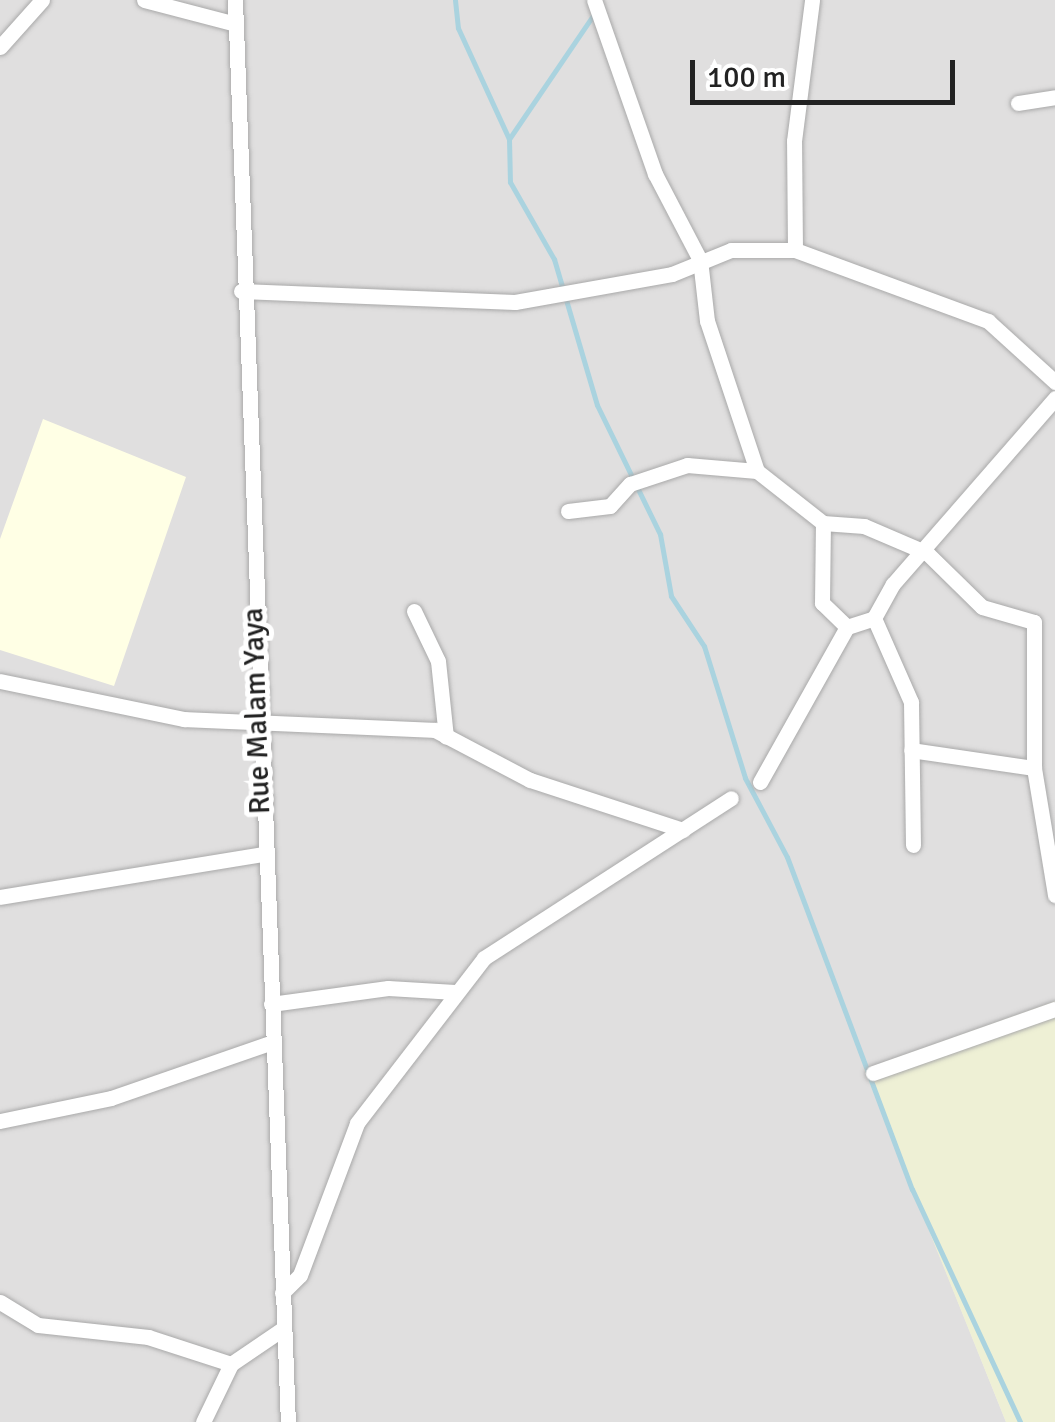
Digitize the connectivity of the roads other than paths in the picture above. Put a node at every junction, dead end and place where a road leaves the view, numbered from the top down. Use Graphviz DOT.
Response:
graph roads {
  1 [pos="42,0"];
  2 [pos="144,0"];
  3 [pos="235,0"];
  4 [pos="594,0"];
  5 [pos="812,0"];
  6 [pos="236,24"];
  7 [pos="0,48"];
  8 [pos="1055,97"];
  9 [pos="1018,103"];
  10 [pos="794,250"];
  11 [pos="700,260"];
  12 [pos="241,291"];
  13 [pos="1055,382"];
  14 [pos="1055,398"];
  15 [pos="757,471"];
  16 [pos="568,511"];
  17 [pos="823,523"];
  18 [pos="926,553"];
  19 [pos="414,611"];
  20 [pos="874,618"];
  21 [pos="847,628"];
  22 [pos="0,682"];
  23 [pos="258,724"];
  24 [pos="446,737"];
  25 [pos="911,750"];
  26 [pos="1034,768"];
  27 [pos="760,782"];
  28 [pos="731,798"];
  29 [pos="683,830"];
  30 [pos="912,846"];
  31 [pos="263,854"];
  32 [pos="1055,895"];
  33 [pos="0,897"];
  34 [pos="455,992"];
  35 [pos="271,1004"];
  36 [pos="1055,1009"];
  37 [pos="270,1043"];
  38 [pos="873,1073"];
  39 [pos="0,1121"];
  40 [pos="282,1293"];
  41 [pos="0,1302"];
  42 [pos="284,1328"];
  43 [pos="231,1364"];
  44 [pos="203,1422"];
  45 [pos="288,1422"];
  1 -- 7 [label="street"];
  2 -- 6 [label="street"];
  3 -- 6 [label="street, Rue Malam Yaya"];
  4 -- 11 [label="street"];
  5 -- 10 [label="street"];
  6 -- 12 [label="street, Rue Malam Yaya"];
  8 -- 9 [label="street"];
  10 -- 11 [label="street"];
  10 -- 13 [label="street"];
  11 -- 12 [label="street"];
  11 -- 15 [label="street"];
  12 -- 23 [label="street, Rue Malam Yaya"];
  14 -- 18 [label="street"];
  15 -- 16 [label="street"];
  15 -- 17 [label="street"];
  17 -- 18 [label="street"];
  17 -- 21 [label="street"];
  18 -- 20 [label="street"];
  18 -- 26 [label="street"];
  19 -- 24 [label="street"];
  20 -- 21 [label="street"];
  20 -- 25 [label="street"];
  21 -- 27 [label="street"];
  22 -- 23 [label="street"];
  23 -- 24 [label="street"];
  23 -- 31 [label="street, Rue Malam Yaya"];
  24 -- 29 [label="street"];
  25 -- 26 [label="street"];
  25 -- 30 [label="street"];
  26 -- 32 [label="street"];
  28 -- 29 [label="street"];
  29 -- 34 [label="street"];
  31 -- 33 [label="street"];
  31 -- 35 [label="street, Rue Malam Yaya"];
  34 -- 35 [label="street"];
  34 -- 40 [label="street"];
  35 -- 37 [label="street, Rue Malam Yaya"];
  36 -- 38 [label="street"];
  37 -- 39 [label="street"];
  37 -- 40 [label="street, Rue Malam Yaya"];
  40 -- 42 [label="street, Rue Malam Yaya"];
  41 -- 43 [label="street"];
  42 -- 43 [label="street"];
  42 -- 45 [label="street, Rue Malam Yaya"];
  43 -- 44 [label="street"];
}
